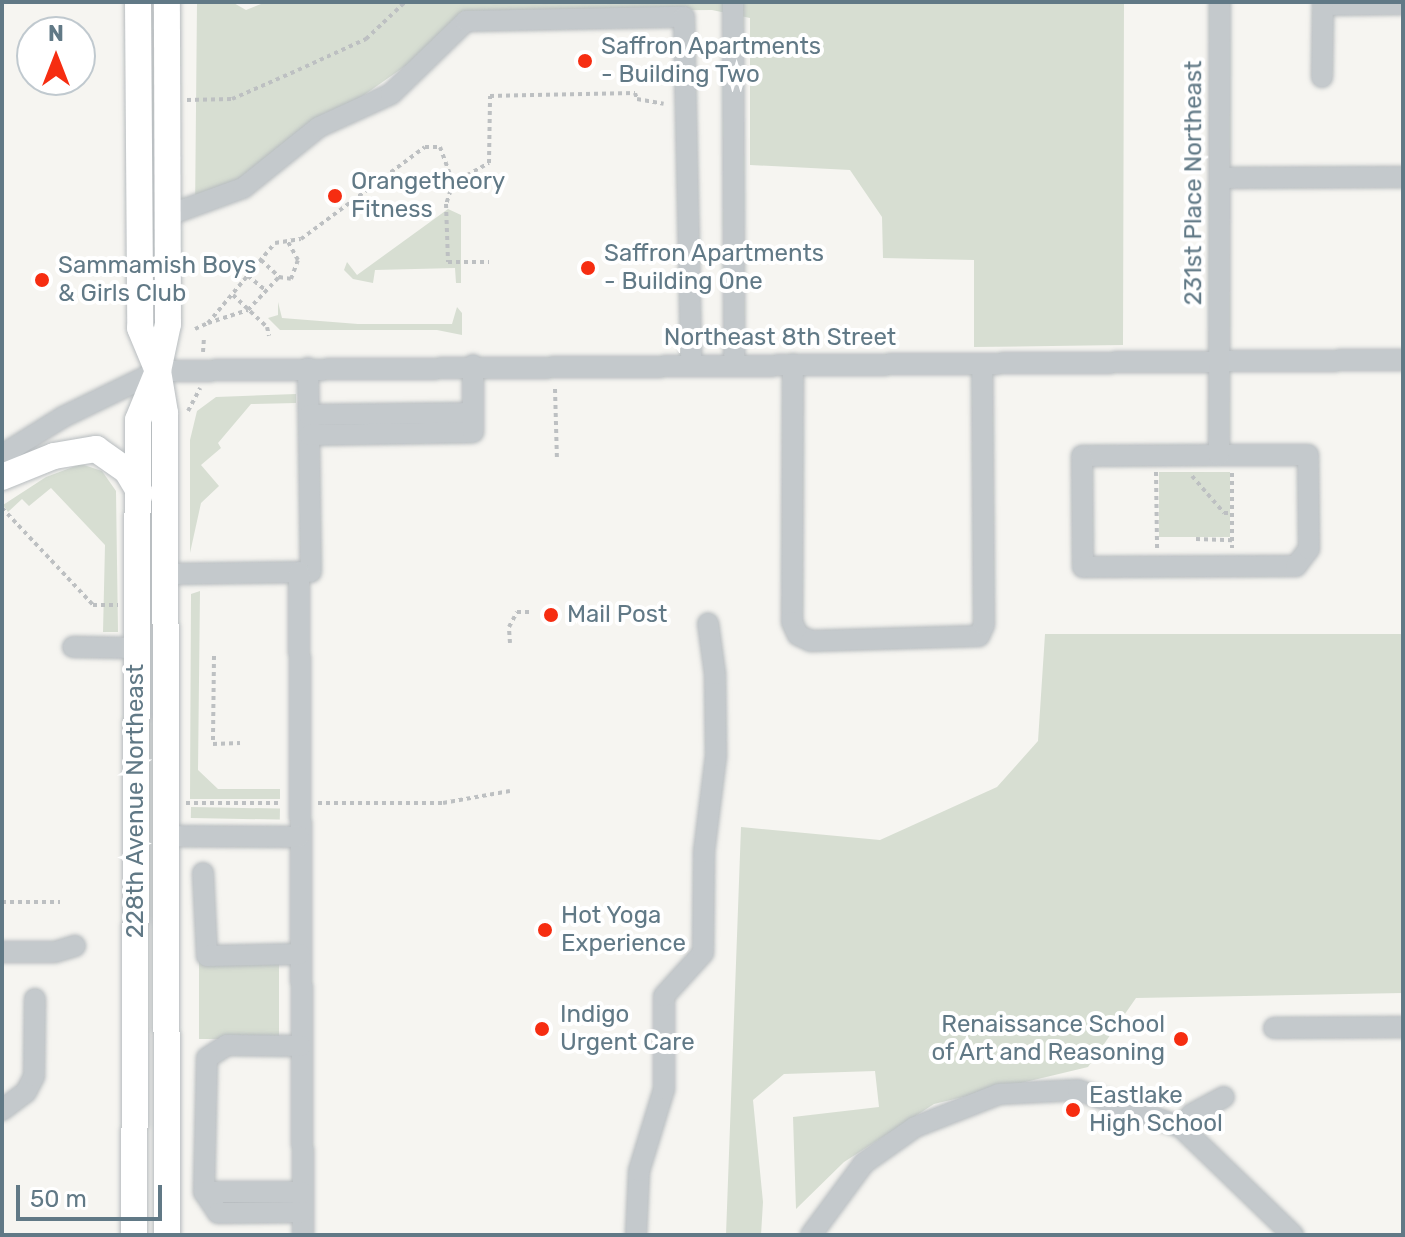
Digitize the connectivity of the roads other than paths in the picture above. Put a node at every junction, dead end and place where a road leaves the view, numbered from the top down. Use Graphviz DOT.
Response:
graph roads {
  1 [pos="138,2"];
  2 [pos="167,2"];
  3 [pos="733,2"];
  4 [pos="1220,2"];
  5 [pos="1323,3"];
  6 [pos="1403,4"];
  7 [pos="1322,77"];
  8 [pos="1403,177"];
  9 [pos="1221,178"];
  10 [pos="166,216"];
  11 [pos="1403,360"];
  12 [pos="1219,363"];
  13 [pos="691,364"];
  14 [pos="734,364"];
  15 [pos="793,364"];
  16 [pos="982,364"];
  17 [pos="473,365"];
  18 [pos="308,368"];
  19 [pos="158,371"];
  20 [pos="472,428"];
  21 [pos="309,430"];
  22 [pos="2,455"];
  23 [pos="1218,462"];
  24 [pos="2,477"];
  25 [pos="140,493"];
  26 [pos="311,572"];
  27 [pos="163,574"];
  28 [pos="708,623"];
  29 [pos="73,647"];
  30 [pos="135,648"];
  31 [pos="135,696"];
  32 [pos="137,833"];
  33 [pos="164,836"];
  34 [pos="299,837"];
  35 [pos="203,873"];
  36 [pos="165,929"];
  37 [pos="75,946"];
  38 [pos="2,952"];
  39 [pos="300,954"];
  40 [pos="35,999"];
  41 [pos="1403,1027"];
  42 [pos="1274,1028"];
  43 [pos="301,1046"];
  44 [pos="1224,1097"];
  45 [pos="2,1110"];
  46 [pos="1181,1127"];
  47 [pos="135,1145"];
  48 [pos="206,1192"];
  49 [pos="302,1197"];
  50 [pos="134,1235"];
  51 [pos="149,1235"];
  52 [pos="167,1235"];
  53 [pos="303,1235"];
  54 [pos="636,1235"];
  55 [pos="811,1235"];
  56 [pos="1293,1235"];
  1 -- 19 [label="main road, 228th Avenue Northeast"];
  2 -- 10 [label="main road, 228th Avenue Northeast"];
  3 -- 14 [label="street"];
  4 -- 9 [label="street, 231st Place Northeast"];
  5 -- 6 [label="street"];
  5 -- 7 [label="street"];
  8 -- 9 [label="street"];
  9 -- 12 [label="street, 231st Place Northeast"];
  10 -- 13 [label="street"];
  10 -- 19 [label="main road, 228th Avenue Northeast"];
  11 -- 12 [label="street, Northeast 8th Street"];
  12 -- 16 [label="street, Northeast 8th Street"];
  12 -- 23 [label="street, 231st Place Northeast"];
  13 -- 14 [label="street, Northeast 8th Street"];
  13 -- 17 [label="street, Northeast 8th Street"];
  14 -- 15 [label="street, Northeast 8th Street"];
  15 -- 16 [label="street, Northeast 8th Street"];
  15 -- 16 [label="street"];
  17 -- 18 [label="street, Northeast 8th Street"];
  17 -- 20 [label="street"];
  18 -- 19 [label="street, Northeast 8th Street"];
  18 -- 21 [label="street"];
  19 -- 22 [label="street"];
  19 -- 25 [label="main road, 228th Avenue Northeast"];
  19 -- 27 [label="main road, 228th Avenue Northeast"];
  20 -- 21 [label="street"];
  20 -- 21 [label="street"];
  21 -- 26 [label="street"];
  23 -- 23 [label="street"];
  24 -- 25 [label="main road"];
  25 -- 30 [label="main road, 228th Avenue Northeast"];
  27 -- 33 [label="main road, 228th Avenue Northeast"];
  27 -- 34 [label="street"];
  28 -- 54 [label="street"];
  29 -- 30 [label="street"];
  30 -- 31 [label="main road, 228th Avenue Northeast"];
  31 -- 32 [label="main road, 228th Avenue Northeast"];
  31 -- 33 [label="main road"];
  32 -- 36 [label="main road"];
  32 -- 47 [label="main road, 228th Avenue Northeast"];
  33 -- 34 [label="street"];
  33 -- 36 [label="main road, 228th Avenue Northeast"];
  34 -- 39 [label="street"];
  35 -- 39 [label="street"];
  36 -- 52 [label="main road, 228th Avenue Northeast"];
  37 -- 38 [label="street"];
  39 -- 43 [label="street"];
  40 -- 45 [label="street"];
  41 -- 42 [label="street"];
  43 -- 48 [label="street"];
  43 -- 49 [label="street"];
  44 -- 46 [label="street"];
  46 -- 55 [label="street"];
  46 -- 56 [label="street"];
  47 -- 50 [label="main road, 228th Avenue Northeast"];
  47 -- 51 [label="main road"];
  48 -- 49 [label="street"];
  48 -- 49 [label="street"];
  49 -- 53 [label="street"];
}
